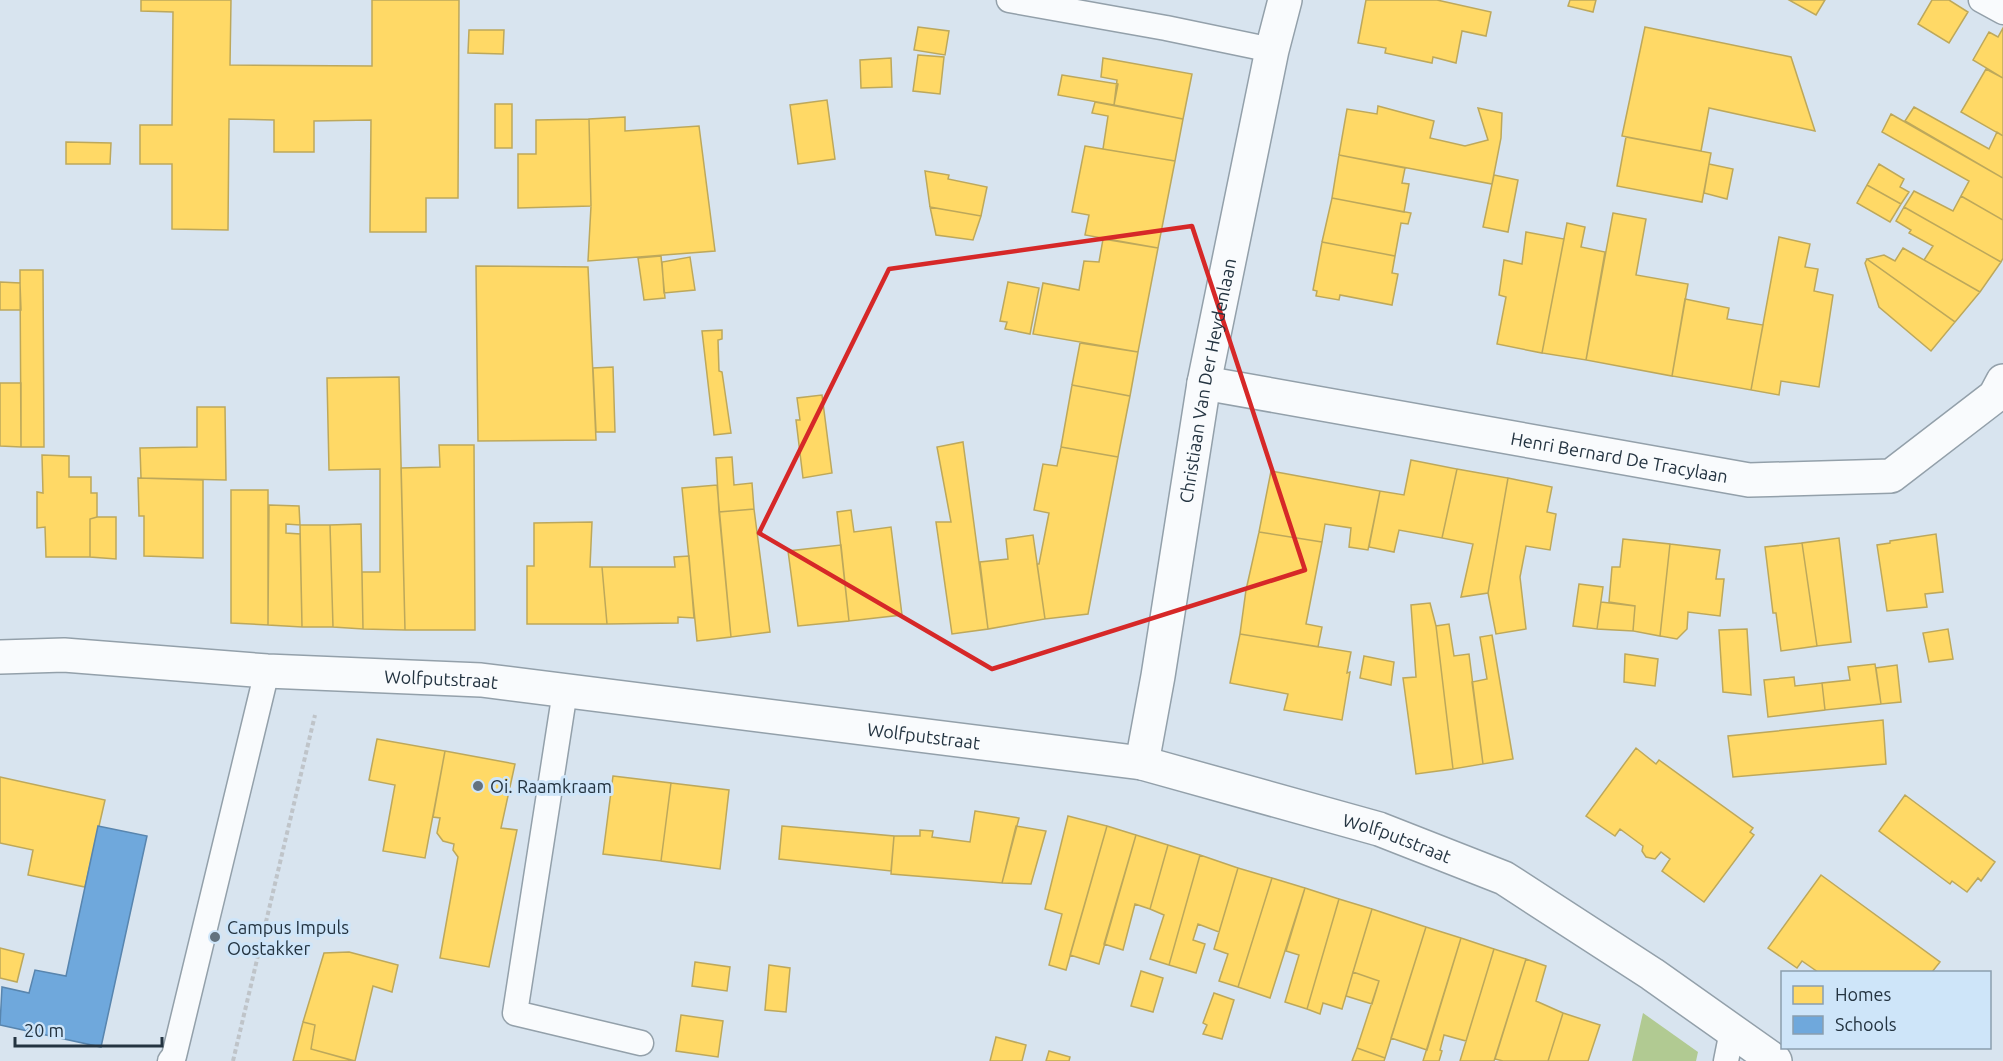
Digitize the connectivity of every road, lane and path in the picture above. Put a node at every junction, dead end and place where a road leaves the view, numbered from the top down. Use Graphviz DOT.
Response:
graph roads {
  1 [pos="1008,0"];
  2 [pos="1285,0"];
  3 [pos="1981,0"];
  4 [pos="2003,12"];
  5 [pos="1272,50"];
  6 [pos="2003,381"];
  7 [pos="1204,383"];
  8 [pos="0,657"];
  9 [pos="267,671"];
  10 [pos="324,674"];
  11 [pos="565,691"];
  12 [pos="1142,763"];
  13 [pos="641,1043"];
  14 [pos="1729,1046"];
  15 [pos="170,1061"];
  16 [pos="233,1061"];
  17 [pos="1776,1061"];
  1 -- 5 [label="lane"];
  2 -- 5 [label="street, Christiaan Van Der Heydenlaan"];
  3 -- 4 [label="lane"];
  5 -- 7 [label="street, Christiaan Van Der Heydenlaan"];
  6 -- 7 [label="street, Henri Bernard De Tracylaan"];
  7 -- 12 [label="street, Christiaan Van Der Heydenlaan"];
  8 -- 9 [label="street, Wolfputstraat"];
  9 -- 10 [label="street, Wolfputstraat"];
  9 -- 15 [label="lane"];
  10 -- 11 [label="street, Wolfputstraat"];
  10 -- 16 [label="path"];
  11 -- 12 [label="street, Wolfputstraat"];
  11 -- 13 [label="lane"];
  12 -- 14 [label="street, Wolfputstraat"];
  14 -- 17 [label="street, Wolfputstraat"];
}
